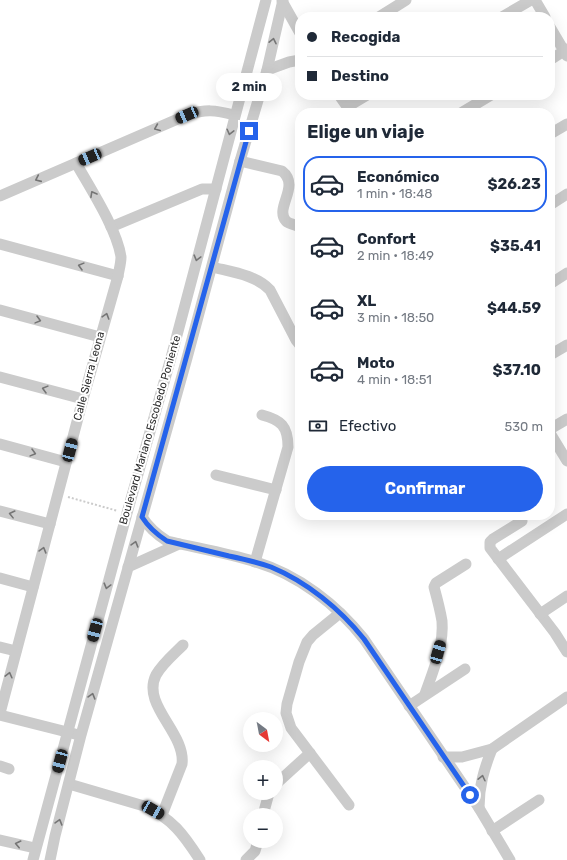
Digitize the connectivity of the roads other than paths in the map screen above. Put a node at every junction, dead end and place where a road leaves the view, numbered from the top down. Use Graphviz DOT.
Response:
graph roads {
  1 [pos="266,0"];
  2 [pos="282,0"];
  3 [pos="406,0"];
  4 [pos="531,0"];
  5 [pos="535,0"];
  6 [pos="387,12"];
  7 [pos="511,12"];
  8 [pos="541,12"];
  9 [pos="295,24"];
  10 [pos="555,35"];
  11 [pos="566,52"];
  12 [pos="555,58"];
  13 [pos="295,61"];
  14 [pos="267,70"];
  15 [pos="361,100"];
  16 [pos="483,100"];
  17 [pos="351,108"];
  18 [pos="469,108"];
  19 [pos="234,115"];
  20 [pos="567,124"];
  21 [pos="555,131"];
  22 [pos="240,161"];
  23 [pos="76,163"];
  24 [pos="216,189"];
  25 [pos="567,194"];
  26 [pos="0,196"];
  27 [pos="555,202"];
  28 [pos="295,225"];
  29 [pos="111,226"];
  30 [pos="0,244"];
  31 [pos="212,267"];
  32 [pos="567,273"];
  33 [pos="118,276"];
  34 [pos="555,281"];
  35 [pos="0,310"];
  36 [pos="100,337"];
  37 [pos="295,338"];
  38 [pos="567,345"];
  39 [pos="555,352"];
  40 [pos="172,354"];
  41 [pos="187,358"];
  42 [pos="0,377"];
  43 [pos="83,399"];
  44 [pos="262,415"];
  45 [pos="567,419"];
  46 [pos="555,426"];
  47 [pos="555,441"];
  48 [pos="0,444"];
  49 [pos="567,461"];
  50 [pos="66,462"];
  51 [pos="216,475"];
  52 [pos="276,490"];
  53 [pos="0,511"];
  54 [pos="567,514"];
  55 [pos="142,517"];
  56 [pos="522,521"];
  57 [pos="50,524"];
  58 [pos="179,544"];
  59 [pos="498,559"];
  60 [pos="255,562"];
  61 [pos="466,564"];
  62 [pos="128,568"];
  63 [pos="0,578"];
  64 [pos="33,587"];
  65 [pos="567,596"];
  66 [pos="340,613"];
  67 [pos="540,614"];
  68 [pos="183,645"];
  69 [pos="0,647"];
  70 [pos="16,651"];
  71 [pos="567,652"];
  72 [pos="465,669"];
  73 [pos="425,694"];
  74 [pos="567,697"];
  75 [pos="409,706"];
  76 [pos="0,714"];
  77 [pos="68,732"];
  78 [pos="81,735"];
  79 [pos="492,749"];
  80 [pos="310,753"];
  81 [pos="443,757"];
  82 [pos="283,778"];
  83 [pos="70,784"];
  84 [pos="538,800"];
  85 [pos="349,805"];
  86 [pos="479,808"];
  87 [pos="162,815"];
  88 [pos="492,831"];
  89 [pos="0,840"];
  90 [pos="35,848"];
  91 [pos="256,848"];
  92 [pos="33,860"];
  93 [pos="50,860"];
  94 [pos="198,860"];
  95 [pos="246,860"];
  96 [pos="510,860"];
  1 -- 19 [label="street, Boulevard Mariano Escobedo Poniente"];
  2 -- 9 [label="street"];
  14 -- 2 [label="street, Boulevard Mariano Escobedo Poniente, one-way"];
  3 -- 6 [label="street"];
  4 -- 7 [label="street"];
  5 -- 8 [label="street"];
  10 -- 11 [label="street"];
  11 -- 12 [label="street"];
  13 -- 14 [label="street"];
  14 -- 22 [label="street, Boulevard Mariano Escobedo Poniente"];
  15 -- 17 [label="street"];
  16 -- 18 [label="street"];
  19 -- 23 [label="street, one-way"];
  19 -- 24 [label="street, Boulevard Mariano Escobedo Poniente, one-way"];
  20 -- 21 [label="street"];
  22 -- 28 [label="street"];
  22 -- 31 [label="street, Boulevard Mariano Escobedo Poniente"];
  23 -- 26 [label="street, one-way"];
  29 -- 23 [label="street, Calle Sierra Leona, one-way"];
  24 -- 29 [label="street"];
  24 -- 40 [label="street, Boulevard Mariano Escobedo Poniente, one-way"];
  25 -- 27 [label="street"];
  29 -- 33 [label="street, Calle Sierra Leona"];
  33 -- 30 [label="street, one-way"];
  31 -- 37 [label="street"];
  31 -- 41 [label="street, Boulevard Mariano Escobedo Poniente"];
  32 -- 34 [label="street"];
  36 -- 33 [label="street, Calle Sierra Leona, one-way"];
  35 -- 36 [label="street, one-way"];
  36 -- 43 [label="street, Calle Sierra Leona"];
  38 -- 39 [label="street"];
  40 -- 41 [label="street"];
  40 -- 77 [label="street, Boulevard Mariano Escobedo Poniente, one-way"];
  41 -- 55 [label="street, Boulevard Mariano Escobedo Poniente"];
  43 -- 42 [label="street, one-way"];
  43 -- 50 [label="street, Calle Sierra Leona"];
  44 -- 52 [label="street"];
  45 -- 46 [label="street"];
  47 -- 49 [label="street"];
  48 -- 50 [label="street, one-way"];
  50 -- 57 [label="street, Calle Sierra Leona"];
  51 -- 52 [label="street"];
  52 -- 60 [label="street"];
  57 -- 53 [label="street, one-way"];
  54 -- 59 [label="street"];
  55 -- 58 [label="street"];
  62 -- 55 [label="street, Boulevard Mariano Escobedo Poniente, one-way"];
  56 -- 59 [label="street"];
  64 -- 57 [label="street, Calle Sierra Leona, one-way"];
  58 -- 60 [label="street"];
  58 -- 62 [label="street"];
  59 -- 67 [label="street"];
  60 -- 66 [label="street"];
  61 -- 73 [label="street"];
  78 -- 62 [label="street, Boulevard Mariano Escobedo Poniente, one-way"];
  63 -- 64 [label="street"];
  64 -- 70 [label="street, Calle Sierra Leona"];
  65 -- 67 [label="street"];
  66 -- 75 [label="street"];
  66 -- 80 [label="street"];
  67 -- 71 [label="street"];
  68 -- 87 [label="street"];
  69 -- 70 [label="street"];
  76 -- 70 [label="street, Calle Sierra Leona, one-way"];
  72 -- 73 [label="street"];
  73 -- 75 [label="street"];
  74 -- 79 [label="street"];
  75 -- 81 [label="street"];
  76 -- 77 [label="street"];
  77 -- 78 [label="street"];
  77 -- 90 [label="street, Boulevard Mariano Escobedo Poniente"];
  78 -- 83 [label="street, Boulevard Mariano Escobedo Poniente"];
  79 -- 81 [label="street"];
  86 -- 79 [label="street, one-way"];
  80 -- 82 [label="street"];
  80 -- 85 [label="street"];
  81 -- 86 [label="street"];
  83 -- 87 [label="street"];
  93 -- 83 [label="street, Boulevard Mariano Escobedo Poniente, one-way"];
  84 -- 88 [label="street"];
  86 -- 88 [label="street"];
  87 -- 94 [label="street"];
  88 -- 96 [label="street"];
  90 -- 89 [label="street, one-way"];
  90 -- 92 [label="street, Boulevard Mariano Escobedo Poniente"];
  91 -- 95 [label="street"];
}
